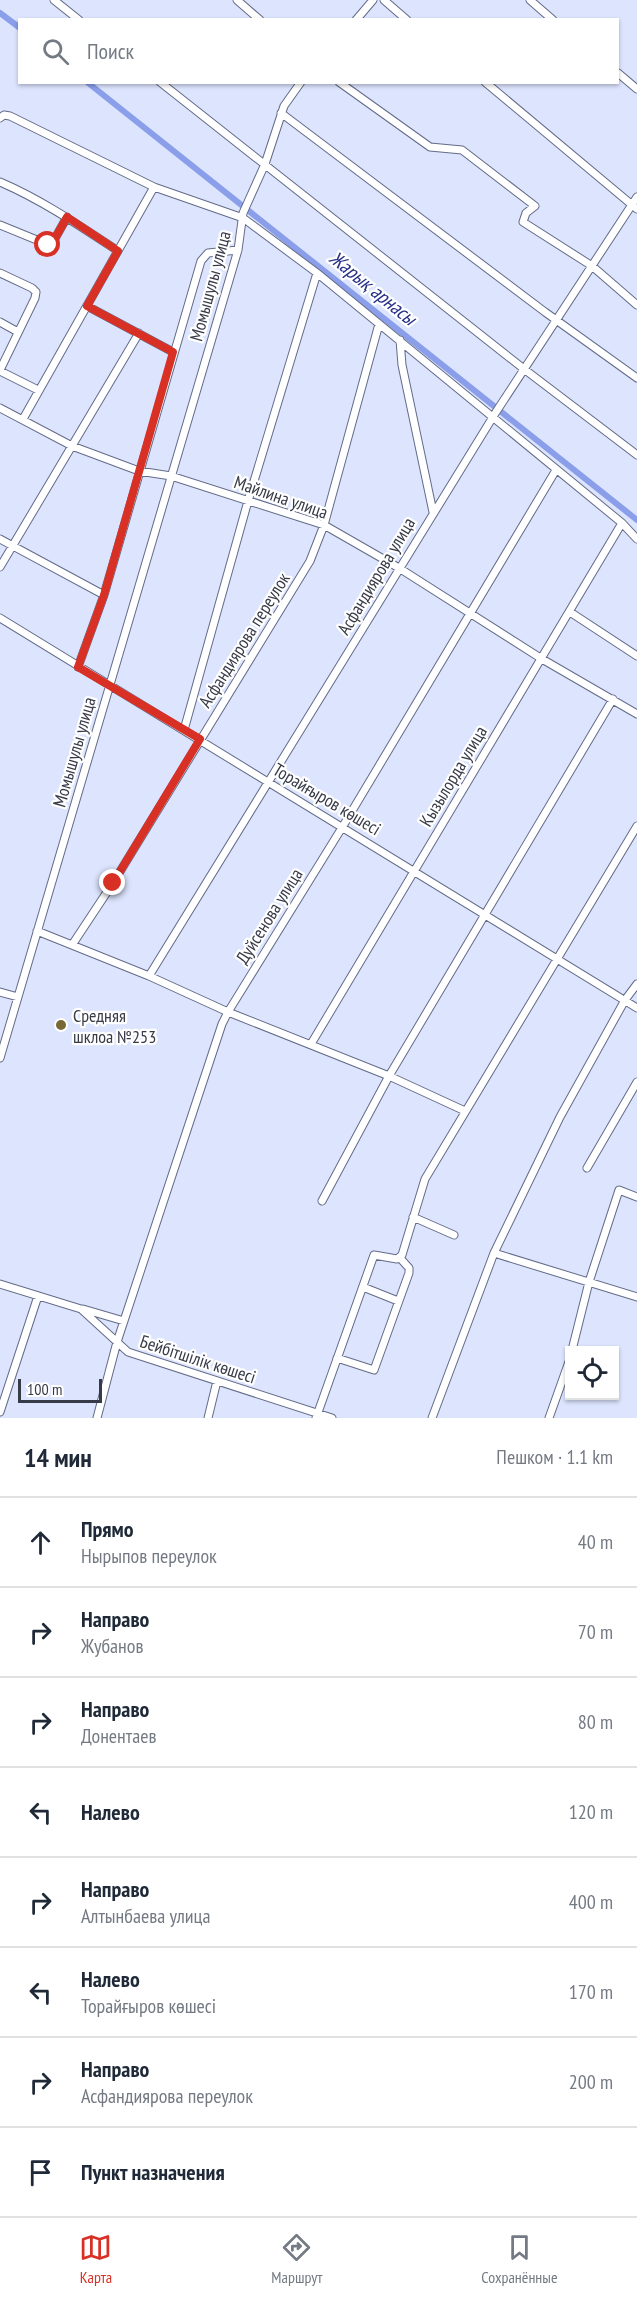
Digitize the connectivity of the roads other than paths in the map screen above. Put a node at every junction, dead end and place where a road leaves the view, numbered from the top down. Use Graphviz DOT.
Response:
graph roads {
  1 [pos="54,0"];
  2 [pos="237,0"];
  3 [pos="374,0"];
  4 [pos="384,0"];
  5 [pos="530,0"];
  6 [pos="76,18"];
  7 [pos="258,18"];
  8 [pos="358,18"];
  9 [pos="405,18"];
  10 [pos="551,18"];
  11 [pos="619,74"];
  12 [pos="163,84"];
  13 [pos="300,84"];
  14 [pos="342,84"];
  15 [pos="486,84"];
  16 [pos="637,90"];
  17 [pos="281,113"];
  18 [pos="2,117"];
  19 [pos="265,164"];
  20 [pos="0,182"];
  21 [pos="154,187"];
  22 [pos="637,197"];
  23 [pos="634,207"];
  24 [pos="243,216"];
  25 [pos="67,217"];
  26 [pos="0,225"];
  27 [pos="238,250"];
  28 [pos="118,251"];
  29 [pos="592,266"];
  30 [pos="0,273"];
  31 [pos="317,273"];
  32 [pos="637,305"];
  33 [pos="87,306"];
  34 [pos="557,319"];
  35 [pos="0,322"];
  36 [pos="380,324"];
  37 [pos="18,332"];
  38 [pos="139,333"];
  39 [pos="400,340"];
  40 [pos="173,352"];
  41 [pos="0,370"];
  42 [pos="522,372"];
  43 [pos="637,378"];
  44 [pos="38,390"];
  45 [pos="0,408"];
  46 [pos="494,415"];
  47 [pos="23,419"];
  48 [pos="72,446"];
  49 [pos="637,455"];
  50 [pos="556,470"];
  51 [pos="139,471"];
  52 [pos="171,477"];
  53 [pos="248,501"];
  54 [pos="434,512"];
  55 [pos="622,523"];
  56 [pos="324,525"];
  57 [pos="0,539"];
  58 [pos="637,539"];
  59 [pos="13,546"];
  60 [pos="0,567"];
  61 [pos="399,568"];
  62 [pos="104,595"];
  63 [pos="471,612"];
  64 [pos="570,612"];
  65 [pos="0,618"];
  66 [pos="637,656"];
  67 [pos="542,659"];
  68 [pos="78,667"];
  69 [pos="109,685"];
  70 [pos="613,699"];
  71 [pos="637,714"];
  72 [pos="184,729"];
  73 [pos="200,739"];
  74 [pos="270,782"];
  75 [pos="343,826"];
  76 [pos="637,826"];
  77 [pos="414,870"];
  78 [pos="485,914"];
  79 [pos="37,931"];
  80 [pos="72,945"];
  81 [pos="556,958"];
  82 [pos="149,976"];
  83 [pos="637,984"];
  84 [pos="0,992"];
  85 [pos="18,997"];
  86 [pos="625,1000"];
  87 [pos="637,1008"];
  88 [pos="228,1012"];
  89 [pos="311,1044"];
  90 [pos="0,1058"];
  91 [pos="390,1076"];
  92 [pos="637,1082"];
  93 [pos="465,1111"];
  94 [pos="587,1168"];
  95 [pos="637,1197"];
  96 [pos="322,1201"];
  97 [pos="413,1217"];
  98 [pos="454,1235"];
  99 [pos="494,1253"];
  100 [pos="400,1258"];
  101 [pos="589,1282"];
  102 [pos="0,1284"];
  103 [pos="363,1287"];
  104 [pos="38,1296"];
  105 [pos="637,1297"];
  106 [pos="398,1301"];
  107 [pos="81,1308"];
  108 [pos="124,1321"];
  109 [pos="117,1342"];
  110 [pos="573,1346"];
  111 [pos="337,1358"];
  112 [pos="565,1373"];
  113 [pos="217,1381"];
  114 [pos="0,1412"];
  115 [pos="317,1416"];
  116 [pos="97,1418"];
  117 [pos="208,1418"];
  118 [pos="332,1418"];
  119 [pos="432,1418"];
  120 [pos="549,1418"];
  1 -- 6 [label="street"];
  2 -- 7 [label="street"];
  3 -- 8 [label="street"];
  4 -- 9 [label="street"];
  5 -- 10 [label="street"];
  11 -- 16 [label="street"];
  12 -- 19 [label="street"];
  13 -- 17 [label="street, Момышулы улица"];
  14 -- 29 [label="street"];
  15 -- 23 [label="street"];
  17 -- 19 [label="street, Момышулы улица"];
  17 -- 34 [label="street"];
  18 -- 21 [label="street"];
  19 -- 24 [label="street, Момышулы улица"];
  19 -- 42 [label="street"];
  20 -- 25 [label="street"];
  21 -- 24 [label="street"];
  21 -- 28 [label="street"];
  22 -- 23 [label="street, Асфандиярова улица"];
  23 -- 29 [label="street, Асфандиярова улица"];
  24 -- 27 [label="street, Момышулы улица"];
  24 -- 31 [label="street"];
  25 -- 26 [label="street"];
  25 -- 28 [label="street"];
  27 -- 40 [label="street"];
  27 -- 52 [label="street, Момышулы улица"];
  28 -- 33 [label="street"];
  29 -- 32 [label="street"];
  29 -- 34 [label="street, Асфандиярова улица"];
  30 -- 37 [label="street"];
  31 -- 36 [label="street"];
  31 -- 53 [label="street"];
  33 -- 38 [label="street"];
  33 -- 44 [label="street"];
  34 -- 42 [label="street, Асфандиярова улица"];
  34 -- 43 [label="street"];
  35 -- 37 [label="street"];
  36 -- 39 [label="street"];
  36 -- 56 [label="street, Асфандиярова переулок"];
  37 -- 41 [label="street"];
  38 -- 40 [label="street"];
  38 -- 48 [label="street"];
  39 -- 46 [label="street"];
  39 -- 54 [label="street"];
  40 -- 51 [label="street"];
  41 -- 44 [label="street"];
  42 -- 46 [label="street, Асфандиярова улица"];
  42 -- 49 [label="street"];
  44 -- 47 [label="street"];
  45 -- 47 [label="street, Майлина улица"];
  46 -- 50 [label="street"];
  46 -- 54 [label="street, Асфандиярова улица"];
  47 -- 48 [label="street, Майлина улица"];
  48 -- 51 [label="street, Майлина улица"];
  48 -- 59 [label="street"];
  50 -- 55 [label="street"];
  50 -- 63 [label="street, Дуйсенова улица"];
  51 -- 52 [label="street, Майлина улица"];
  51 -- 62 [label="street"];
  52 -- 53 [label="street, Майлина улица"];
  52 -- 69 [label="street, Момышулы улица"];
  53 -- 56 [label="street, Майлина улица"];
  53 -- 72 [label="street"];
  54 -- 61 [label="street, Асфандиярова улица"];
  55 -- 58 [label="street"];
  55 -- 64 [label="street, Кызылорда улица"];
  56 -- 61 [label="street, Майлина улица"];
  56 -- 73 [label="street, Асфандиярова переулок"];
  57 -- 59 [label="street"];
  59 -- 60 [label="street"];
  59 -- 62 [label="street"];
  61 -- 63 [label="street, Майлина улица"];
  61 -- 74 [label="street, Асфандиярова улица"];
  62 -- 68 [label="street"];
  63 -- 67 [label="street, Майлина улица"];
  63 -- 75 [label="street, Дуйсенова улица"];
  64 -- 66 [label="street"];
  64 -- 67 [label="street, Кызылорда улица"];
  65 -- 68 [label="street, Торайғыров көшесі"];
  67 -- 70 [label="street, Майлина улица"];
  67 -- 77 [label="street, Кызылорда улица"];
  68 -- 69 [label="street, Торайғыров көшесі"];
  69 -- 72 [label="street, Торайғыров көшесі"];
  69 -- 79 [label="street, Момышулы улица"];
  70 -- 71 [label="street, Майлина улица"];
  70 -- 78 [label="street"];
  72 -- 73 [label="street, Торайғыров көшесі"];
  73 -- 74 [label="street, Торайғыров көшесі"];
  73 -- 80 [label="street, Асфандиярова переулок"];
  74 -- 75 [label="street, Торайғыров көшесі"];
  74 -- 82 [label="street, Асфандиярова улица"];
  75 -- 77 [label="street, Торайғыров көшесі"];
  75 -- 88 [label="street, Дуйсенова улица"];
  76 -- 81 [label="street"];
  77 -- 78 [label="street, Торайғыров көшесі"];
  77 -- 89 [label="street, Кызылорда улица"];
  78 -- 81 [label="street, Торайғыров көшесі"];
  78 -- 91 [label="street"];
  79 -- 80 [label="street"];
  79 -- 85 [label="street, Момышулы улица"];
  80 -- 82 [label="street"];
  81 -- 86 [label="street, Торайғыров көшесі"];
  81 -- 93 [label="street"];
  82 -- 88 [label="street"];
  83 -- 86 [label="street"];
  84 -- 85 [label="street"];
  85 -- 90 [label="street, Момышулы улица"];
  86 -- 87 [label="street, Торайғыров көшесі"];
  86 -- 99 [label="street"];
  88 -- 89 [label="street"];
  88 -- 108 [label="street, Дуйсенова улица"];
  89 -- 91 [label="street"];
  91 -- 93 [label="street"];
  91 -- 96 [label="street"];
  92 -- 94 [label="street"];
  93 -- 97 [label="street"];
  95 -- 101 [label="street"];
  97 -- 98 [label="street"];
  97 -- 100 [label="street"];
  99 -- 101 [label="street"];
  99 -- 119 [label="street"];
  100 -- 103 [label="street"];
  100 -- 106 [label="street"];
  101 -- 105 [label="street"];
  101 -- 110 [label="street"];
  102 -- 104 [label="street, Бейбітшілік көшесі"];
  103 -- 106 [label="street"];
  103 -- 111 [label="street"];
  104 -- 107 [label="street, Бейбітшілік көшесі"];
  104 -- 114 [label="street"];
  106 -- 111 [label="street"];
  107 -- 108 [label="street"];
  107 -- 109 [label="street, Бейбітшілік көшесі"];
  108 -- 109 [label="street, Дуйсенова улица"];
  109 -- 113 [label="street, Бейбітшілік көшесі"];
  109 -- 116 [label="street, Дуйсенова улица"];
  111 -- 115 [label="street"];
  112 -- 120 [label="street"];
  113 -- 115 [label="street, Бейбітшілік көшесі"];
  113 -- 117 [label="street"];
  115 -- 118 [label="street, Бейбітшілік көшесі"];
}
